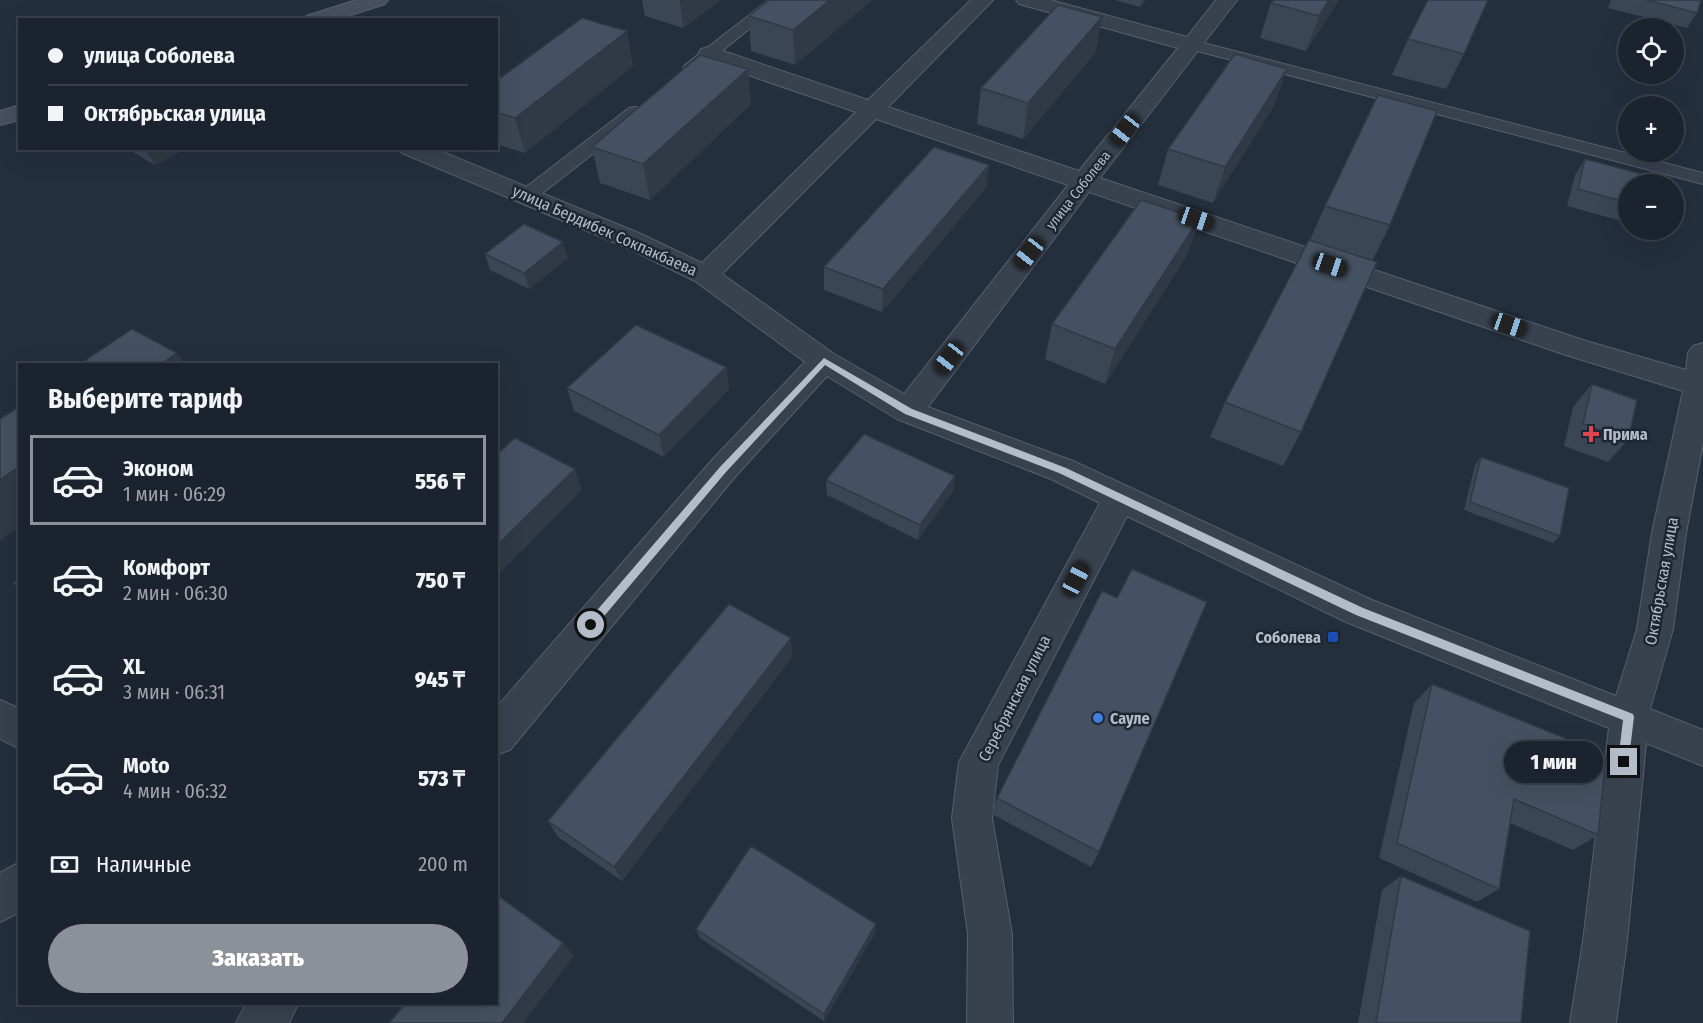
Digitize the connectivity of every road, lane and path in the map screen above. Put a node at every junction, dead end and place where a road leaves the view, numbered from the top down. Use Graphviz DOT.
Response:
graph roads {
  1 [pos="378,0"];
  2 [pos="778,0"];
  3 [pos="983,0"];
  4 [pos="1026,0"];
  5 [pos="1227,0"];
  6 [pos="320,18"];
  7 [pos="1192,45"];
  8 [pos="709,54"];
  9 [pos="681,75"];
  10 [pos="645,104"];
  11 [pos="873,109"];
  12 [pos="18,113"];
  13 [pos="0,118"];
  14 [pos="416,150"];
  15 [pos="1703,179"];
  16 [pos="1084,182"];
  17 [pos="528,195"];
  18 [pos="705,275"];
  19 [pos="824,361"];
  20 [pos="1701,369"];
  21 [pos="908,411"];
  22 [pos="1120,497"];
  23 [pos="0,717"];
  24 [pos="1629,717"];
  25 [pos="18,730"];
  26 [pos="498,735"];
  27 [pos="1703,748"];
  28 [pos="18,885"];
  29 [pos="0,901"];
  30 [pos="275,1005"];
  31 [pos="259,1023"];
  32 [pos="990,1023"];
  33 [pos="1593,1023"];
  1 -- 6 [label="main road"];
  2 -- 8 [label="lane"];
  3 -- 11 [label="street"];
  4 -- 7 [label="street"];
  5 -- 7 [label="street, улица Соболева"];
  7 -- 15 [label="lane"];
  7 -- 16 [label="street, улица Соболева"];
  8 -- 9 [label="lane"];
  8 -- 11 [label="street"];
  10 -- 17 [label="lane"];
  11 -- 16 [label="street"];
  11 -- 18 [label="street"];
  12 -- 13 [label="main road"];
  14 -- 17 [label="street, улица Бердибек Сокпакбаева"];
  16 -- 20 [label="street"];
  16 -- 21 [label="street, улица Соболева"];
  17 -- 18 [label="street, улица Бердибек Сокпакбаева"];
  18 -- 19 [label="street, улица Бердибек Сокпакбаева"];
  19 -- 21 [label="street, улица Бердибек Сокпакбаева"];
  19 -- 26 [label="street"];
  20 -- 24 [label="street, Октябрьская улица"];
  21 -- 22 [label="street, улица Бердибек Сокпакбаева"];
  22 -- 24 [label="street, улица Бердибек Сокпакбаева"];
  22 -- 32 [label="street, Серебрянская улица"];
  23 -- 25 [label="street"];
  24 -- 27 [label="street, улица Бердибек Сокпакбаева"];
  24 -- 33 [label="street, Октябрьская улица"];
  28 -- 29 [label="street"];
  30 -- 31 [label="street"];
}
